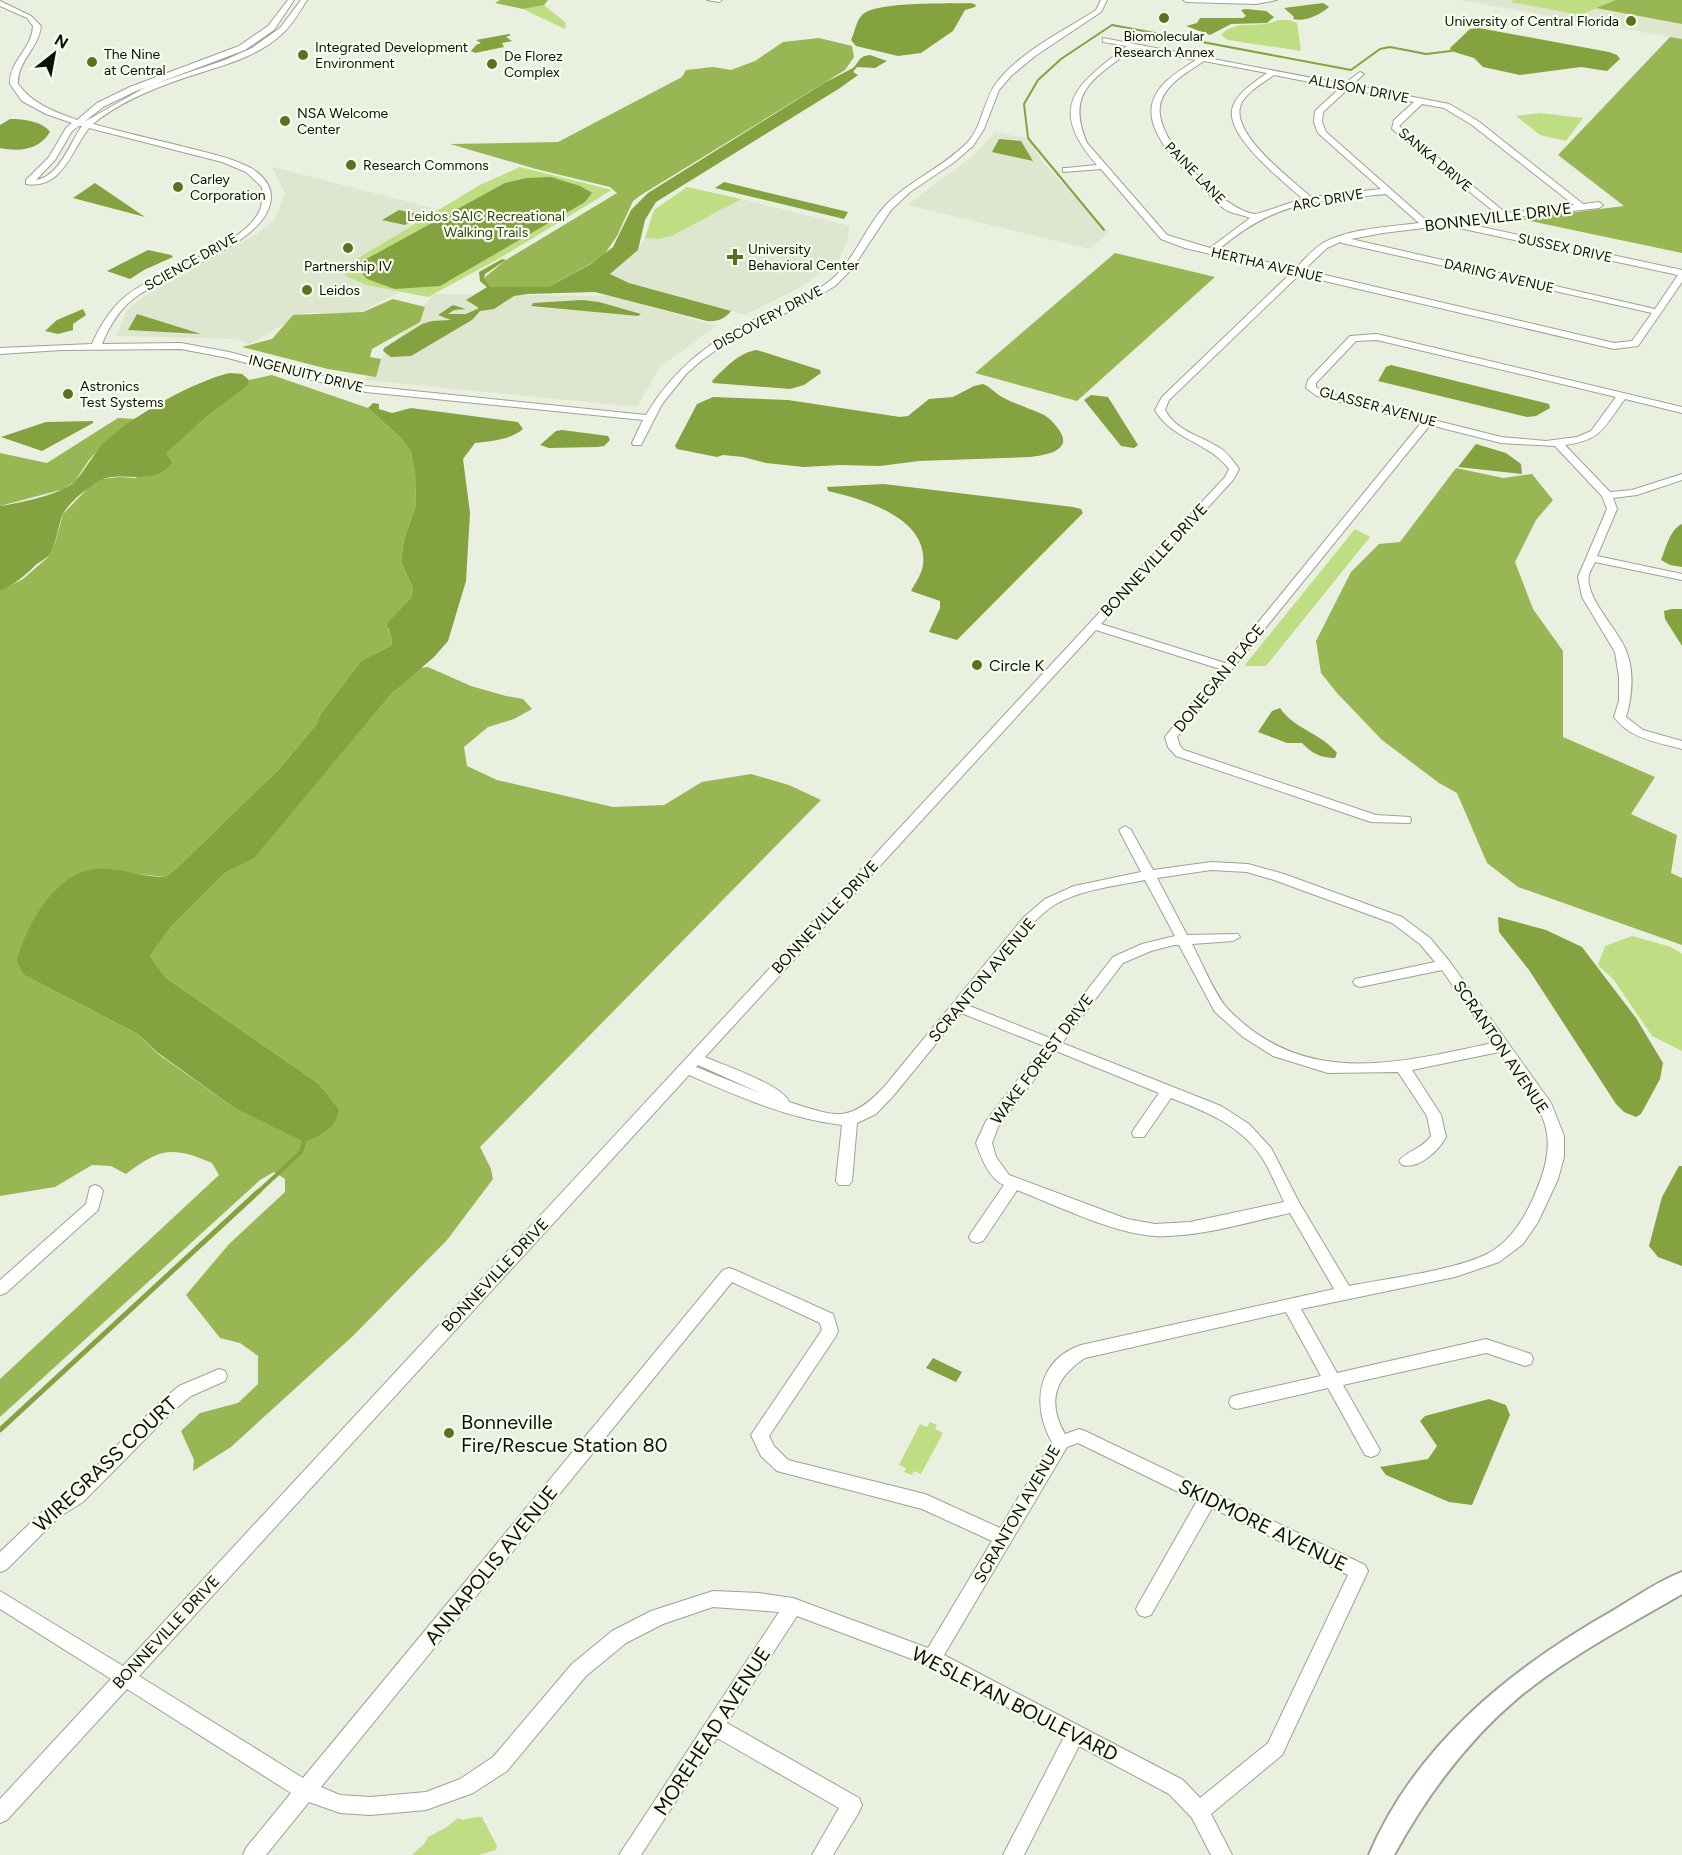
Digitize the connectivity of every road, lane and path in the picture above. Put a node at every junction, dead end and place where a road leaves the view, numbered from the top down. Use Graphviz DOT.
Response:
graph roads {
  1 [pos="291,0"];
  2 [pos="304,0"];
  3 [pos="710,0"];
  4 [pos="720,0"];
  5 [pos="1104,0"];
  6 [pos="1185,0"];
  7 [pos="1274,0"];
  8 [pos="0,3"];
  9 [pos="271,28"];
  10 [pos="284,28"];
  11 [pos="1106,40"];
  12 [pos="1133,45"];
  13 [pos="231,53"];
  14 [pos="242,55"];
  15 [pos="1202,58"];
  16 [pos="1273,72"];
  17 [pos="1360,74"];
  18 [pos="1345,86"];
  19 [pos="1420,101"];
  20 [pos="39,107"];
  21 [pos="59,111"];
  22 [pos="82,118"];
  23 [pos="125,135"];
  24 [pos="153,140"];
  25 [pos="75,143"];
  26 [pos="1101,167"];
  27 [pos="1066,170"];
  28 [pos="1386,190"];
  29 [pos="1309,200"];
  30 [pos="1599,205"];
  31 [pos="1581,207"];
  32 [pos="1504,216"];
  33 [pos="1257,217"];
  34 [pos="1449,222"];
  35 [pos="1426,225"];
  36 [pos="1340,239"];
  37 [pos="1212,251"];
  38 [pos="1296,271"];
  39 [pos="1682,275"];
  40 [pos="1658,312"];
  41 [pos="102,330"];
  42 [pos="129,345"];
  43 [pos="96,346"];
  44 [pos="61,347"];
  45 [pos="0,351"];
  46 [pos="1623,395"];
  47 [pos="1682,410"];
  48 [pos="648,418"];
  49 [pos="1428,422"];
  50 [pos="637,443"];
  51 [pos="1559,444"];
  52 [pos="1682,477"];
  53 [pos="1607,495"];
  54 [pos="1592,558"];
  55 [pos="1682,577"];
  56 [pos="1093,625"];
  57 [pos="1228,668"];
  58 [pos="1682,745"];
  59 [pos="1406,819"];
  60 [pos="1125,830"];
  61 [pos="1147,875"];
  62 [pos="1233,937"];
  63 [pos="1183,939"];
  64 [pos="1445,965"];
  65 [pos="1360,982"];
  66 [pos="960,1007"];
  67 [pos="1053,1044"];
  68 [pos="1503,1046"];
  69 [pos="691,1063"];
  70 [pos="1402,1067"];
  71 [pos="1169,1090"];
  72 [pos="850,1120"];
  73 [pos="1139,1132"];
  74 [pos="1407,1161"];
  75 [pos="844,1181"];
  76 [pos="1013,1183"];
  77 [pos="94,1191"];
  78 [pos="1294,1206"];
  79 [pos="977,1237"];
  80 [pos="0,1289"];
  81 [pos="1345,1293"];
  82 [pos="1291,1306"];
  83 [pos="1525,1359"];
  84 [pos="219,1376"];
  85 [pos="1333,1381"];
  86 [pos="1237,1402"];
  87 [pos="1061,1442"];
  88 [pos="1371,1450"];
  89 [pos="1208,1499"];
  90 [pos="1004,1538"];
  91 [pos="0,1564"];
  92 [pos="1682,1582"];
  93 [pos="0,1599"];
  94 [pos="793,1606"];
  95 [pos="1145,1609"];
  96 [pos="932,1658"];
  97 [pos="125,1676"];
  98 [pos="716,1727"];
  99 [pos="1076,1733"];
  100 [pos="306,1791"];
  101 [pos="1199,1811"];
  102 [pos="0,1813"];
  103 [pos="253,1855"];
  104 [pos="629,1855"];
  105 [pos="822,1855"];
  106 [pos="1012,1855"];
  107 [pos="1222,1855"];
  108 [pos="1381,1855"];
  1 -- 9 [label="street"];
  2 -- 10 [label="street"];
  3 -- 4 [label="street"];
  5 -- 48 [label="street, DISCOVERY DRIVE"];
  6 -- 7 [label="street"];
  8 -- 20 [label="street, SCIENCE DRIVE"];
  9 -- 10 [label="street"];
  9 -- 13 [label="street"];
  10 -- 14 [label="street"];
  11 -- 12 [label="street, ALLISON DRIVE"];
  12 -- 15 [label="street, ALLISON DRIVE"];
  12 -- 26 [label="street, HERTHA AVENUE"];
  13 -- 14 [label="street"];
  13 -- 22 [label="street"];
  14 -- 22 [label="street"];
  15 -- 16 [label="street, ALLISON DRIVE"];
  15 -- 33 [label="street, PAINE LANE"];
  16 -- 18 [label="street, ALLISON DRIVE"];
  16 -- 29 [label="street"];
  17 -- 18 [label="street"];
  18 -- 19 [label="street, ALLISON DRIVE"];
  18 -- 28 [label="street"];
  19 -- 31 [label="street, ALLISON DRIVE"];
  19 -- 32 [label="street, SANKA DRIVE"];
  20 -- 21 [label="street, SCIENCE DRIVE"];
  20 -- 22 [label="street, SCIENCE DRIVE"];
  21 -- 22 [label="street, SCIENCE DRIVE"];
  21 -- 22 [label="street"];
  22 -- 23 [label="street, SCIENCE DRIVE"];
  22 -- 24 [label="street, SCIENCE DRIVE"];
  22 -- 25 [label="street"];
  22 -- 25 [label="street"];
  23 -- 24 [label="street, SCIENCE DRIVE"];
  23 -- 25 [label="street"];
  24 -- 41 [label="street, SCIENCE DRIVE"];
  26 -- 27 [label="street"];
  26 -- 37 [label="street, HERTHA AVENUE"];
  28 -- 29 [label="street, ARC DRIVE"];
  28 -- 35 [label="street"];
  29 -- 33 [label="street, ARC DRIVE"];
  30 -- 31 [label="street, BONNEVILLE DRIVE"];
  31 -- 32 [label="street, BONNEVILLE DRIVE"];
  32 -- 34 [label="street, BONNEVILLE DRIVE"];
  33 -- 37 [label="street, ARC DRIVE"];
  34 -- 35 [label="street, BONNEVILLE DRIVE"];
  34 -- 39 [label="street, SUSSEX DRIVE"];
  35 -- 36 [label="street, BONNEVILLE DRIVE"];
  36 -- 38 [label="street, BONNEVILLE DRIVE"];
  36 -- 40 [label="street, DARING AVENUE"];
  37 -- 38 [label="street, HERTHA AVENUE"];
  38 -- 40 [label="street, HERTHA AVENUE"];
  38 -- 56 [label="street, BONNEVILLE DRIVE"];
  39 -- 40 [label="street"];
  41 -- 42 [label="street"];
  41 -- 43 [label="street, SCIENCE DRIVE"];
  41 -- 44 [label="street"];
  42 -- 43 [label="street, INGENUITY DRIVE"];
  42 -- 48 [label="street, INGENUITY DRIVE"];
  43 -- 44 [label="street, INGENUITY DRIVE"];
  44 -- 45 [label="street, INGENUITY DRIVE"];
  46 -- 47 [label="street, GLASSER AVENUE"];
  46 -- 49 [label="street, GLASSER AVENUE"];
  46 -- 51 [label="street, GLASSER AVENUE"];
  48 -- 50 [label="street, DISCOVERY DRIVE"];
  49 -- 51 [label="street, GLASSER AVENUE"];
  49 -- 57 [label="street, DONEGAN PLACE"];
  51 -- 53 [label="street"];
  52 -- 53 [label="street"];
  53 -- 54 [label="street"];
  54 -- 55 [label="street"];
  54 -- 58 [label="street"];
  56 -- 57 [label="street"];
  56 -- 69 [label="street, BONNEVILLE DRIVE"];
  57 -- 59 [label="street, DONEGAN PLACE"];
  60 -- 61 [label="street"];
  61 -- 63 [label="street"];
  61 -- 64 [label="street, SCRANTON AVENUE"];
  61 -- 66 [label="street, SCRANTON AVENUE"];
  62 -- 63 [label="street, WAKE FOREST DRIVE"];
  63 -- 67 [label="street, WAKE FOREST DRIVE"];
  63 -- 70 [label="street"];
  64 -- 65 [label="street"];
  64 -- 68 [label="street, SCRANTON AVENUE"];
  66 -- 67 [label="street"];
  66 -- 72 [label="street, SCRANTON AVENUE"];
  67 -- 71 [label="street"];
  67 -- 76 [label="street, WAKE FOREST DRIVE"];
  68 -- 70 [label="street"];
  68 -- 81 [label="street, SCRANTON AVENUE"];
  69 -- 72 [label="street"];
  69 -- 97 [label="street, BONNEVILLE DRIVE"];
  70 -- 74 [label="street"];
  71 -- 73 [label="street"];
  71 -- 78 [label="street"];
  72 -- 75 [label="street"];
  76 -- 78 [label="street, WAKE FOREST DRIVE"];
  76 -- 79 [label="street"];
  77 -- 80 [label="street"];
  78 -- 81 [label="street"];
  81 -- 82 [label="street, SCRANTON AVENUE"];
  82 -- 85 [label="street"];
  82 -- 87 [label="street, SCRANTON AVENUE"];
  83 -- 85 [label="street"];
  84 -- 91 [label="street, WIREGRASS COURT"];
  85 -- 86 [label="street"];
  85 -- 88 [label="street"];
  87 -- 89 [label="street, SKIDMORE AVENUE"];
  87 -- 90 [label="street, SCRANTON AVENUE"];
  89 -- 95 [label="street"];
  89 -- 101 [label="street, SKIDMORE AVENUE"];
  90 -- 96 [label="street, SCRANTON AVENUE"];
  90 -- 100 [label="street, ANNAPOLIS AVENUE"];
  92 -- 108 [label="main road"];
  93 -- 97 [label="street, WESLEYAN BOULEVARD"];
  94 -- 96 [label="street, WESLEYAN BOULEVARD"];
  94 -- 98 [label="street, MOREHEAD AVENUE"];
  94 -- 100 [label="street, WESLEYAN BOULEVARD"];
  96 -- 99 [label="street, WESLEYAN BOULEVARD"];
  97 -- 100 [label="street, WESLEYAN BOULEVARD"];
  97 -- 102 [label="street, BONNEVILLE DRIVE"];
  98 -- 104 [label="street, MOREHEAD AVENUE"];
  98 -- 105 [label="street"];
  99 -- 101 [label="street, WESLEYAN BOULEVARD"];
  99 -- 106 [label="street"];
  100 -- 103 [label="street, ANNAPOLIS AVENUE"];
  101 -- 107 [label="street, WESLEYAN BOULEVARD"];
}
